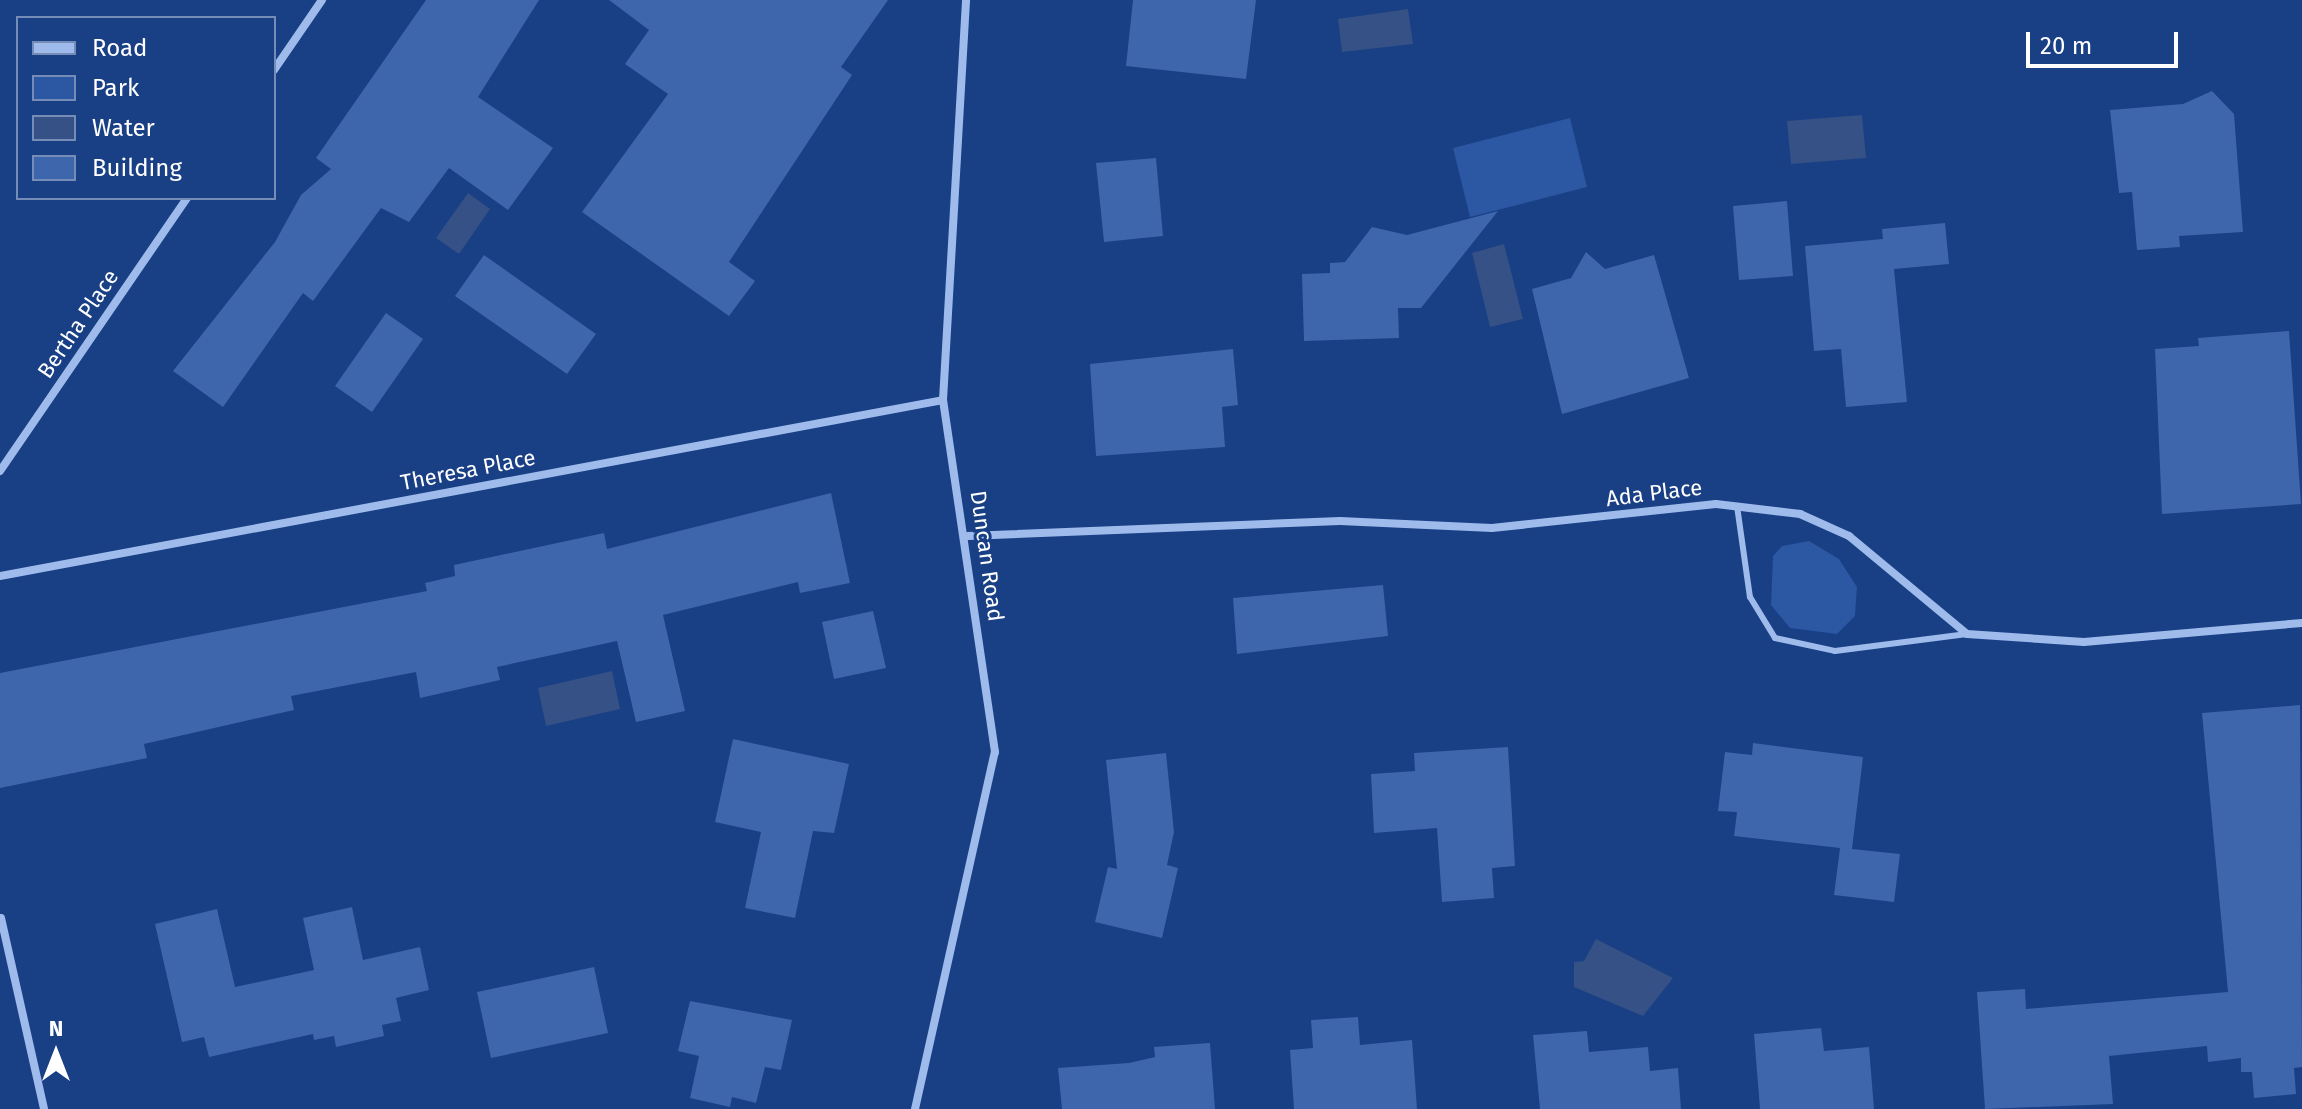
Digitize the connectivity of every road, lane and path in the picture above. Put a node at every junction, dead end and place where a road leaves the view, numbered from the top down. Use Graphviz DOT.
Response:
graph roads {
  1 [pos="322,0"];
  2 [pos="966,0"];
  3 [pos="276,67"];
  4 [pos="186,200"];
  5 [pos="943,400"];
  6 [pos="0,471"];
  7 [pos="1737,506"];
  8 [pos="968,536"];
  9 [pos="0,576"];
  10 [pos="2302,623"];
  11 [pos="1967,634"];
  12 [pos="1,918"];
  13 [pos="44,1109"];
  14 [pos="915,1109"];
  1 -- 3 [label="street"];
  2 -- 5 [label="street, Duncan Road"];
  4 -- 6 [label="street, Bertha Place"];
  5 -- 8 [label="street, Duncan Road"];
  5 -- 9 [label="street, Theresa Place"];
  7 -- 8 [label="street, Ada Place"];
  7 -- 11 [label="street, Ada Place"];
  7 -- 11 [label="lane"];
  8 -- 14 [label="street, Duncan Road"];
  10 -- 11 [label="street"];
  12 -- 13 [label="street"];
}
